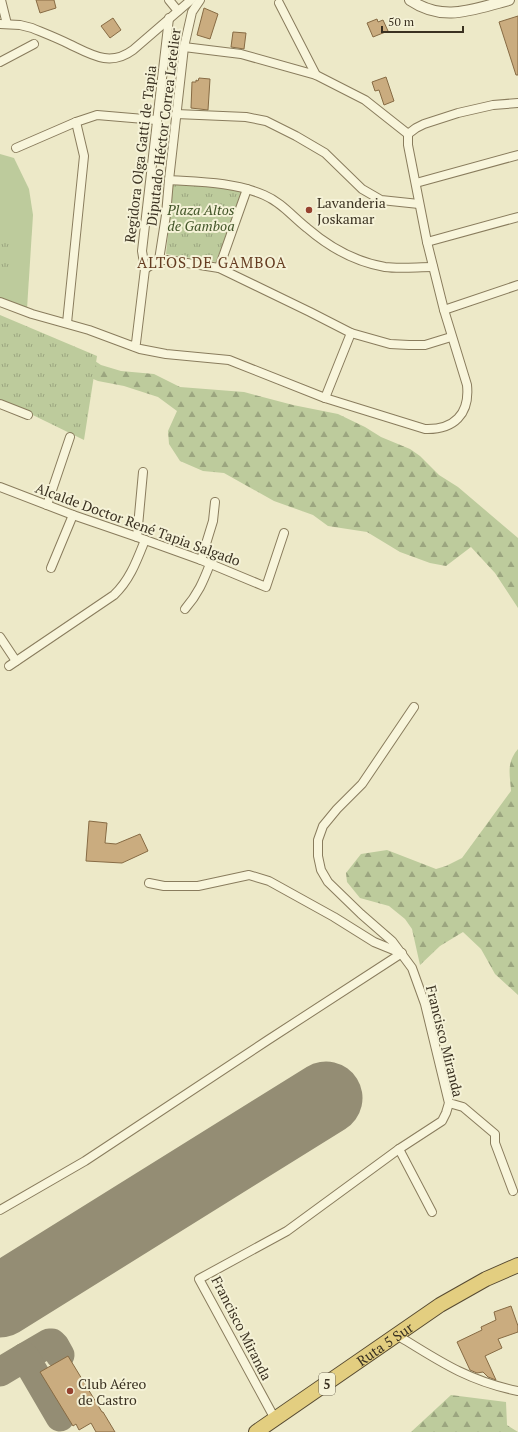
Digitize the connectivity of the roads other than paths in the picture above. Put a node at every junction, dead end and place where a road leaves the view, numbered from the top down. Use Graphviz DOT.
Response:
graph roads {
  1 [pos="1,0"];
  2 [pos="169,0"];
  3 [pos="191,0"];
  4 [pos="200,0"];
  5 [pos="410,0"];
  6 [pos="509,0"];
  7 [pos="279,3"];
  8 [pos="178,11"];
  9 [pos="169,18"];
  10 [pos="3,24"];
  11 [pos="34,44"];
  12 [pos="184,46"];
  13 [pos="0,62"];
  14 [pos="316,75"];
  15 [pos="518,104"];
  16 [pos="176,114"];
  17 [pos="156,120"];
  18 [pos="76,122"];
  19 [pos="408,134"];
  20 [pos="16,148"];
  21 [pos="518,155"];
  22 [pos="169,180"];
  23 [pos="416,183"];
  24 [pos="247,189"];
  25 [pos="419,204"];
  26 [pos="518,217"];
  27 [pos="427,242"];
  28 [pos="159,260"];
  29 [pos="433,267"];
  30 [pos="219,268"];
  31 [pos="146,269"];
  32 [pos="518,285"];
  33 [pos="0,302"];
  34 [pos="444,310"];
  35 [pos="67,323"];
  36 [pos="351,333"];
  37 [pos="452,337"];
  38 [pos="133,346"];
  39 [pos="325,398"];
  40 [pos="0,404"];
  41 [pos="28,415"];
  42 [pos="70,437"];
  43 [pos="143,472"];
  44 [pos="0,487"];
  45 [pos="215,502"];
  46 [pos="47,505"];
  47 [pos="73,515"];
  48 [pos="284,533"];
  49 [pos="137,537"];
  50 [pos="145,540"];
  51 [pos="201,560"];
  52 [pos="210,564"];
  53 [pos="51,568"];
  54 [pos="185,609"];
  55 [pos="0,637"];
  56 [pos="414,707"];
  57 [pos="149,883"];
  58 [pos="402,954"];
  59 [pos="449,1103"];
  60 [pos="399,1150"];
  61 [pos="513,1191"];
  62 [pos="0,1210"];
  63 [pos="432,1212"];
  64 [pos="518,1265"];
  65 [pos="397,1335"];
  66 [pos="518,1391"];
  67 [pos="275,1420"];
  68 [pos="256,1432"];
  1 -- 10 [label="street"];
  2 -- 8 [label="street"];
  3 -- 8 [label="street"];
  4 -- 12 [label="street, Diputado Héctor Correa Letelier"];
  5 -- 6 [label="street"];
  7 -- 14 [label="street"];
  8 -- 9 [label="street"];
  9 -- 10 [label="street"];
  9 -- 17 [label="street, Regidora Olga Gatti de Tapia"];
  11 -- 13 [label="street"];
  12 -- 14 [label="street"];
  12 -- 16 [label="street, Diputado Héctor Correa Letelier"];
  14 -- 19 [label="street"];
  15 -- 19 [label="street"];
  16 -- 22 [label="street, Diputado Héctor Correa Letelier"];
  16 -- 25 [label="street"];
  17 -- 18 [label="street"];
  17 -- 31 [label="street, Regidora Olga Gatti de Tapia"];
  18 -- 20 [label="street"];
  18 -- 35 [label="street"];
  19 -- 23 [label="street"];
  21 -- 23 [label="street"];
  22 -- 24 [label="street"];
  22 -- 28 [label="street, Diputado Héctor Correa Letelier"];
  23 -- 25 [label="street"];
  24 -- 29 [label="street"];
  24 -- 30 [label="street"];
  25 -- 27 [label="street"];
  26 -- 27 [label="street"];
  27 -- 29 [label="street"];
  28 -- 30 [label="street"];
  28 -- 31 [label="street"];
  29 -- 34 [label="street"];
  30 -- 36 [label="street"];
  31 -- 38 [label="street, Regidora Olga Gatti de Tapia"];
  32 -- 34 [label="street"];
  33 -- 35 [label="street"];
  34 -- 37 [label="street"];
  35 -- 38 [label="street"];
  36 -- 37 [label="street"];
  36 -- 39 [label="street"];
  37 -- 39 [label="street"];
  38 -- 39 [label="street"];
  40 -- 41 [label="street"];
  42 -- 46 [label="street"];
  43 -- 49 [label="street"];
  44 -- 46 [label="street, Alcalde Doctor René Tapia Salgado"];
  45 -- 51 [label="street"];
  46 -- 47 [label="street, Alcalde Doctor René Tapia Salgado"];
  47 -- 49 [label="street, Alcalde Doctor René Tapia Salgado"];
  47 -- 53 [label="street"];
  48 -- 52 [label="street, Alcalde Doctor René Tapia Salgado"];
  49 -- 50 [label="street, Alcalde Doctor René Tapia Salgado"];
  50 -- 51 [label="street, Alcalde Doctor René Tapia Salgado"];
  50 -- 55 [label="street"];
  51 -- 52 [label="street, Alcalde Doctor René Tapia Salgado"];
  52 -- 54 [label="street"];
  56 -- 58 [label="street, Francisco Miranda"];
  57 -- 58 [label="street"];
  58 -- 59 [label="street, Francisco Miranda"];
  58 -- 62 [label="street"];
  59 -- 60 [label="street, Francisco Miranda"];
  59 -- 61 [label="street"];
  60 -- 63 [label="street"];
  60 -- 67 [label="street, Francisco Miranda"];
  64 -- 65 [label="highway, Ruta 5 Sur / 5"];
  65 -- 66 [label="street"];
  65 -- 67 [label="highway, Ruta 5 Sur / 5"];
  67 -- 68 [label="highway, Ruta 5 Sur / 5"];
}
